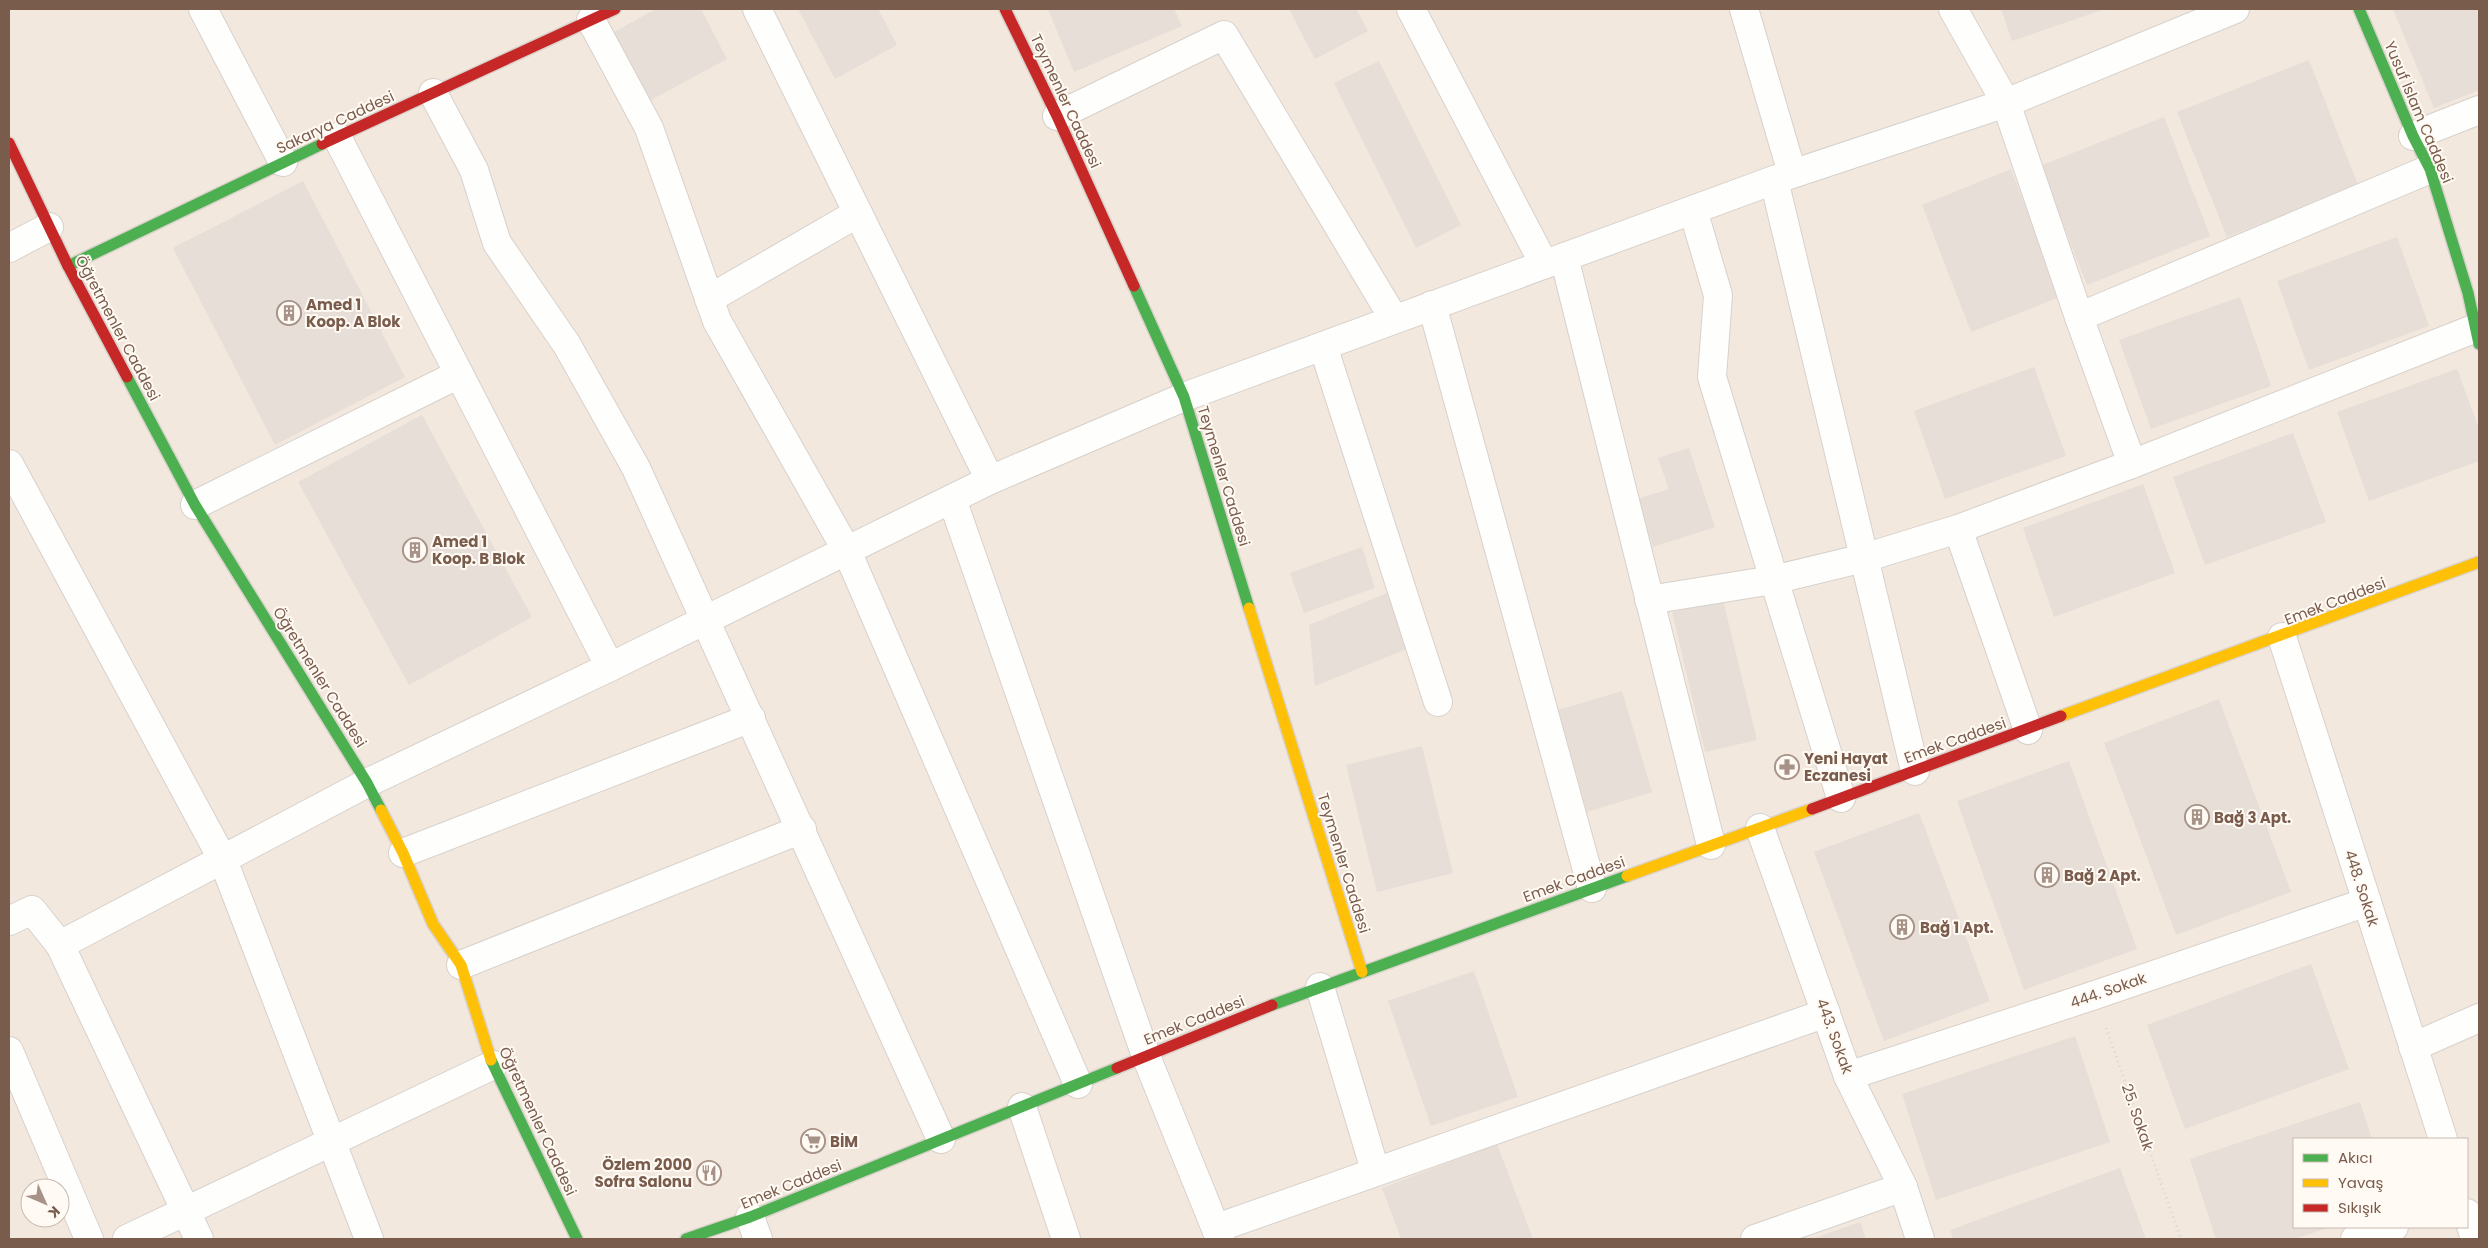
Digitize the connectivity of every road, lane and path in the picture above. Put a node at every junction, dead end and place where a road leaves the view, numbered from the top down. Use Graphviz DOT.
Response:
graph roads {
  1 [pos="203,9"];
  2 [pos="615,9"];
  3 [pos="757,9"];
  4 [pos="1005,9"];
  5 [pos="1411,9"];
  6 [pos="1744,9"];
  7 [pos="1953,9"];
  8 [pos="2235,9"];
  9 [pos="2358,9"];
  10 [pos="591,20"];
  11 [pos="433,93"];
  12 [pos="2006,103"];
  13 [pos="2479,110"];
  14 [pos="1057,116"];
  15 [pos="2413,136"];
  16 [pos="337,137"];
  17 [pos="9,143"];
  18 [pos="283,162"];
  19 [pos="2430,170"];
  20 [pos="1783,177"];
  21 [pos="1693,210"];
  22 [pos="858,213"];
  23 [pos="49,227"];
  24 [pos="9,248"];
  25 [pos="1554,260"];
  26 [pos="68,266"];
  27 [pos="2474,290"];
  28 [pos="709,299"];
  29 [pos="1432,305"];
  30 [pos="2079,317"];
  31 [pos="1394,319"];
  32 [pos="2478,336"];
  33 [pos="1323,346"];
  34 [pos="459,374"];
  35 [pos="1184,398"];
  36 [pos="9,464"];
  37 [pos="2132,464"];
  38 [pos="990,480"];
  39 [pos="952,499"];
  40 [pos="195,505"];
  41 [pos="1958,529"];
  42 [pos="847,551"];
  43 [pos="1864,558"];
  44 [pos="2479,562"];
  45 [pos="1773,580"];
  46 [pos="1649,600"];
  47 [pos="707,620"];
  48 [pos="2282,637"];
  49 [pos="610,667"];
  50 [pos="1438,702"];
  51 [pos="751,718"];
  52 [pos="2028,730"];
  53 [pos="1915,771"];
  54 [pos="368,783"];
  55 [pos="1841,798"];
  56 [pos="1760,828"];
  57 [pos="802,829"];
  58 [pos="1710,845"];
  59 [pos="403,853"];
  60 [pos="223,860"];
  61 [pos="1592,888"];
  62 [pos="2367,902"];
  63 [pos="9,921"];
  64 [pos="60,945"];
  65 [pos="461,964"];
  66 [pos="1362,972"];
  67 [pos="1320,987"];
  68 [pos="2095,995"];
  69 [pos="1826,1013"];
  70 [pos="2479,1018"];
  71 [pos="2413,1047"];
  72 [pos="9,1051"];
  73 [pos="1146,1056"];
  74 [pos="493,1065"];
  75 [pos="1848,1076"];
  76 [pos="1078,1084"];
  77 [pos="1022,1107"];
  78 [pos="2443,1138"];
  79 [pos="941,1139"];
  80 [pos="330,1142"];
  81 [pos="1374,1170"];
  82 [pos="1903,1187"];
  83 [pos="186,1211"];
  84 [pos="2468,1216"];
  85 [pos="754,1228"];
  86 [pos="2391,1228"];
  87 [pos="1219,1233"];
  88 [pos="89,1239"];
  89 [pos="127,1239"];
  90 [pos="199,1239"];
  91 [pos="369,1239"];
  92 [pos="577,1239"];
  93 [pos="686,1239"];
  94 [pos="1066,1239"];
  95 [pos="1755,1239"];
  96 [pos="1920,1239"];
  97 [pos="2181,1239"];
  98 [pos="2355,1239"];
  99 [pos="2475,1239"];
  1 -- 18 [label="street"];
  2 -- 10 [label="street, Sakarya Caddesi"];
  3 -- 22 [label="street"];
  4 -- 14 [label="street, Teymenler Caddesi"];
  5 -- 25 [label="street"];
  6 -- 20 [label="street"];
  7 -- 12 [label="street"];
  8 -- 12 [label="street"];
  9 -- 15 [label="street, Yusuf İslam Caddesi"];
  10 -- 11 [label="street, Sakarya Caddesi"];
  10 -- 28 [label="street"];
  11 -- 16 [label="street, Sakarya Caddesi"];
  11 -- 47 [label="street"];
  12 -- 20 [label="street"];
  12 -- 30 [label="street"];
  13 -- 15 [label="street"];
  14 -- 31 [label="street"];
  14 -- 35 [label="street, Teymenler Caddesi"];
  15 -- 19 [label="street, Yusuf İslam Caddesi"];
  16 -- 18 [label="street, Sakarya Caddesi"];
  16 -- 34 [label="street"];
  17 -- 23 [label="street, Öğretmenler Caddesi"];
  18 -- 26 [label="street, Sakarya Caddesi"];
  19 -- 27 [label="street, Yusuf İslam Caddesi"];
  19 -- 30 [label="street"];
  20 -- 21 [label="street"];
  20 -- 43 [label="street"];
  21 -- 25 [label="street"];
  21 -- 45 [label="street"];
  22 -- 28 [label="street"];
  22 -- 38 [label="street"];
  23 -- 24 [label="street"];
  23 -- 26 [label="street, Öğretmenler Caddesi"];
  25 -- 29 [label="street"];
  25 -- 46 [label="street"];
  26 -- 40 [label="street, Öğretmenler Caddesi"];
  27 -- 32 [label="street, Yusuf İslam Caddesi"];
  28 -- 42 [label="street"];
  29 -- 31 [label="street"];
  29 -- 61 [label="street"];
  30 -- 37 [label="street"];
  31 -- 33 [label="street"];
  32 -- 37 [label="street"];
  33 -- 35 [label="street"];
  33 -- 50 [label="street"];
  34 -- 40 [label="street"];
  34 -- 49 [label="street"];
  35 -- 38 [label="street"];
  35 -- 66 [label="street, Teymenler Caddesi"];
  36 -- 60 [label="street"];
  37 -- 41 [label="street"];
  38 -- 39 [label="street"];
  39 -- 42 [label="street"];
  39 -- 73 [label="street"];
  40 -- 54 [label="street, Öğretmenler Caddesi"];
  41 -- 43 [label="street"];
  41 -- 52 [label="street"];
  42 -- 47 [label="street"];
  42 -- 76 [label="street"];
  43 -- 45 [label="street"];
  43 -- 53 [label="street"];
  44 -- 48 [label="street, Emek Caddesi"];
  45 -- 46 [label="street"];
  45 -- 55 [label="street"];
  46 -- 58 [label="street"];
  47 -- 49 [label="street"];
  47 -- 51 [label="street"];
  48 -- 52 [label="street, Emek Caddesi"];
  48 -- 62 [label="street, 448. Sokak"];
  49 -- 54 [label="street"];
  51 -- 57 [label="street"];
  51 -- 59 [label="street"];
  52 -- 53 [label="street, Emek Caddesi"];
  53 -- 55 [label="street, Emek Caddesi"];
  54 -- 59 [label="street, Öğretmenler Caddesi"];
  54 -- 60 [label="street"];
  55 -- 56 [label="street, Emek Caddesi"];
  56 -- 58 [label="street, Emek Caddesi"];
  56 -- 69 [label="street, 443. Sokak"];
  57 -- 65 [label="street"];
  57 -- 79 [label="street"];
  58 -- 61 [label="street, Emek Caddesi"];
  59 -- 65 [label="street, Öğretmenler Caddesi"];
  60 -- 64 [label="street"];
  60 -- 80 [label="street"];
  61 -- 66 [label="street, Emek Caddesi"];
  62 -- 68 [label="street, 444. Sokak"];
  62 -- 71 [label="street, 448. Sokak"];
  63 -- 64 [label="street"];
  64 -- 83 [label="street"];
  65 -- 74 [label="street, Öğretmenler Caddesi"];
  66 -- 67 [label="street, Emek Caddesi"];
  67 -- 73 [label="street, Emek Caddesi"];
  67 -- 81 [label="street"];
  68 -- 75 [label="street, 444. Sokak"];
  68 -- 97 [label="path, 25. Sokak"];
  69 -- 75 [label="street, 443. Sokak"];
  69 -- 81 [label="street"];
  70 -- 71 [label="street"];
  71 -- 78 [label="street, 448. Sokak"];
  72 -- 88 [label="street"];
  73 -- 76 [label="street, Emek Caddesi"];
  73 -- 87 [label="street"];
  74 -- 80 [label="street"];
  74 -- 92 [label="street, Öğretmenler Caddesi"];
  75 -- 82 [label="street, 443. Sokak"];
  76 -- 77 [label="street, Emek Caddesi"];
  77 -- 79 [label="street, Emek Caddesi"];
  77 -- 94 [label="street"];
  79 -- 85 [label="street, Emek Caddesi"];
  80 -- 83 [label="street"];
  80 -- 91 [label="street"];
  81 -- 87 [label="street"];
  82 -- 95 [label="street"];
  82 -- 96 [label="street, 443. Sokak"];
  83 -- 89 [label="street"];
  83 -- 90 [label="street"];
  84 -- 99 [label="street"];
  85 -- 93 [label="street, Emek Caddesi"];
  86 -- 98 [label="street"];
}
